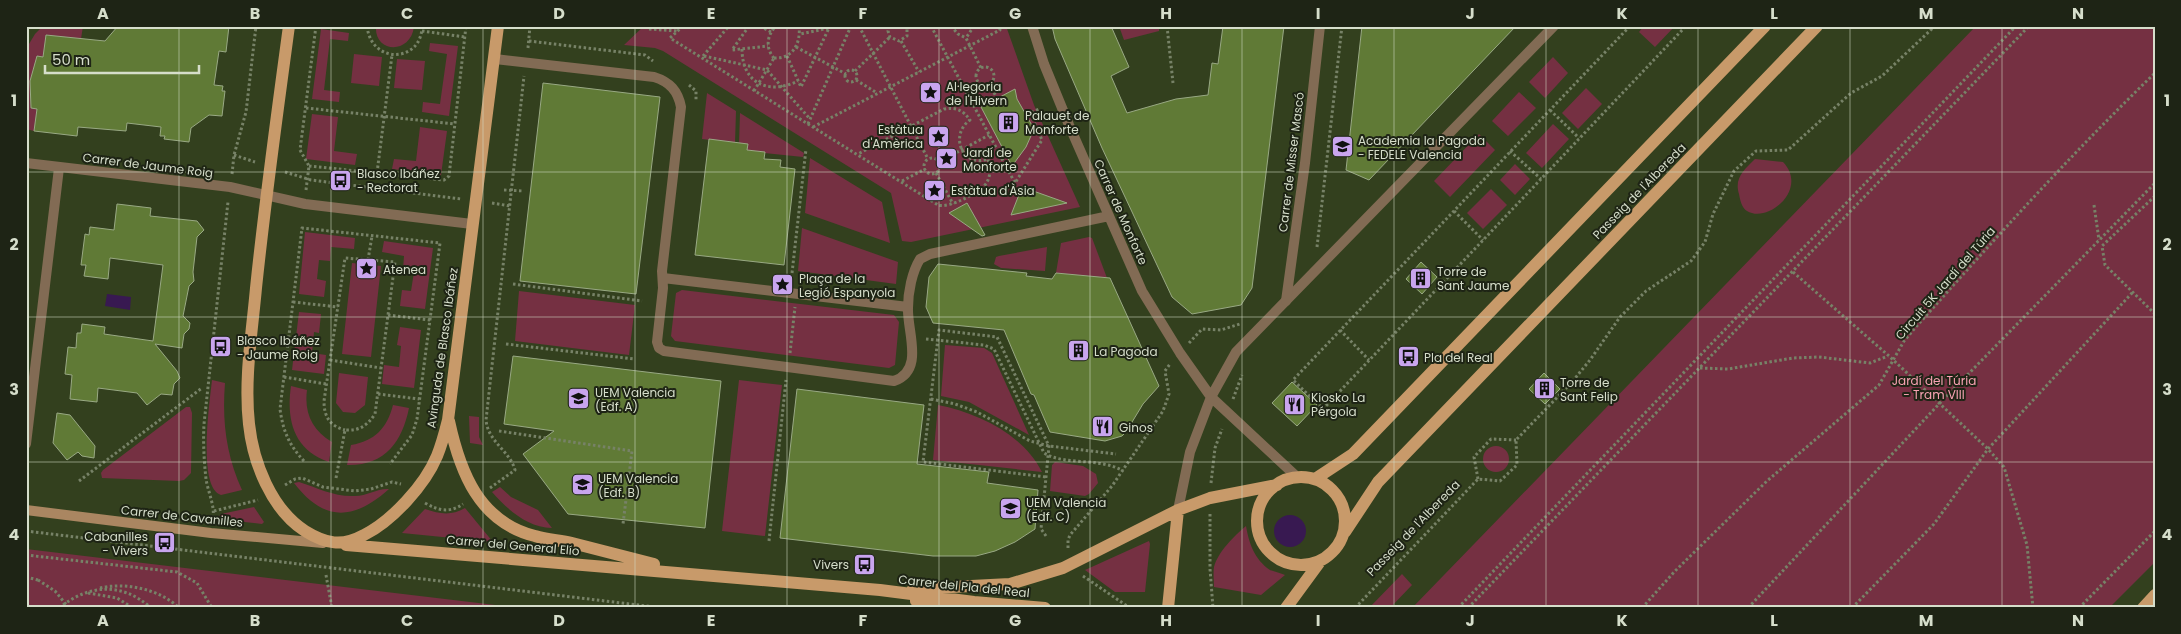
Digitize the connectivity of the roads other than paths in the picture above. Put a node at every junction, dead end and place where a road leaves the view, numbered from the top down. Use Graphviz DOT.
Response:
graph roads {
  1 [pos="289,26"];
  2 [pos="498,26"];
  3 [pos="1032,26"];
  4 [pos="1320,26"];
  5 [pos="1554,26"];
  6 [pos="1765,26"];
  7 [pos="1817,26"];
  8 [pos="494,60"];
  9 [pos="26,163"];
  10 [pos="59,168"];
  11 [pos="266,194"];
  12 [pos="1109,216"];
  13 [pos="472,224"];
  14 [pos="663,278"];
  15 [pos="1286,300"];
  16 [pos="908,307"];
  17 [pos="1211,397"];
  18 [pos="448,420"];
  19 [pos="26,444"];
  20 [pos="1296,477"];
  21 [pos="1315,479"];
  22 [pos="1276,485"];
  23 [pos="26,510"];
  24 [pos="1178,510"];
  25 [pos="1344,532"];
  26 [pos="336,544"];
  27 [pos="1318,562"];
  28 [pos="688,573"];
  29 [pos="880,590"];
  30 [pos="2155,595"];
  31 [pos="1285,606"];
  32 [pos="939,608"];
  33 [pos="1045,608"];
  34 [pos="1168,608"];
  35 [pos="2143,608"];
  1 -- 11 [label="main road"];
  2 -- 8 [label="main road, Avinguda de Blasco Ibáñez"];
  3 -- 12 [label="street, Carrer de Monforte"];
  4 -- 15 [label="street, Carrer de Misser Mascó"];
  5 -- 15 [label="street"];
  6 -- 21 [label="main road, Passeig de l'Albereda"];
  7 -- 25 [label="main road, Passeig de l'Albereda"];
  8 -- 13 [label="main road, Avinguda de Blasco Ibáñez"];
  8 -- 14 [label="street"];
  9 -- 10 [label="street, Carrer de Jaume Roig"];
  10 -- 11 [label="street, Carrer de Jaume Roig"];
  10 -- 19 [label="street"];
  11 -- 13 [label="street"];
  11 -- 26 [label="main road"];
  12 -- 16 [label="street"];
  12 -- 17 [label="street, Carrer de Monforte"];
  13 -- 18 [label="main road, Avinguda de Blasco Ibáñez"];
  14 -- 16 [label="street"];
  14 -- 16 [label="street"];
  15 -- 17 [label="street"];
  17 -- 20 [label="street"];
  17 -- 24 [label="street"];
  18 -- 26 [label="main road, Avinguda de Blasco Ibáñez"];
  18 -- 28 [label="main road, Carrer del General Elío"];
  20 -- 21 [label="main road"];
  20 -- 22 [label="main road"];
  21 -- 25 [label="main road"];
  22 -- 24 [label="main road, Carrer del Pla del Real"];
  22 -- 27 [label="main road"];
  23 -- 26 [label="main road, Carrer de Cavanilles"];
  24 -- 29 [label="main road, Carrer del Pla del Real"];
  24 -- 34 [label="main road"];
  25 -- 27 [label="main road"];
  26 -- 28 [label="main road, Carrer del General Elío"];
  27 -- 31 [label="main road"];
  28 -- 29 [label="main road, Carrer del General Elío"];
  29 -- 32 [label="main road, Carrer del Pla del Real"];
  29 -- 33 [label="main road, Carrer del Pla del Real"];
  30 -- 35 [label="main road"];
}
